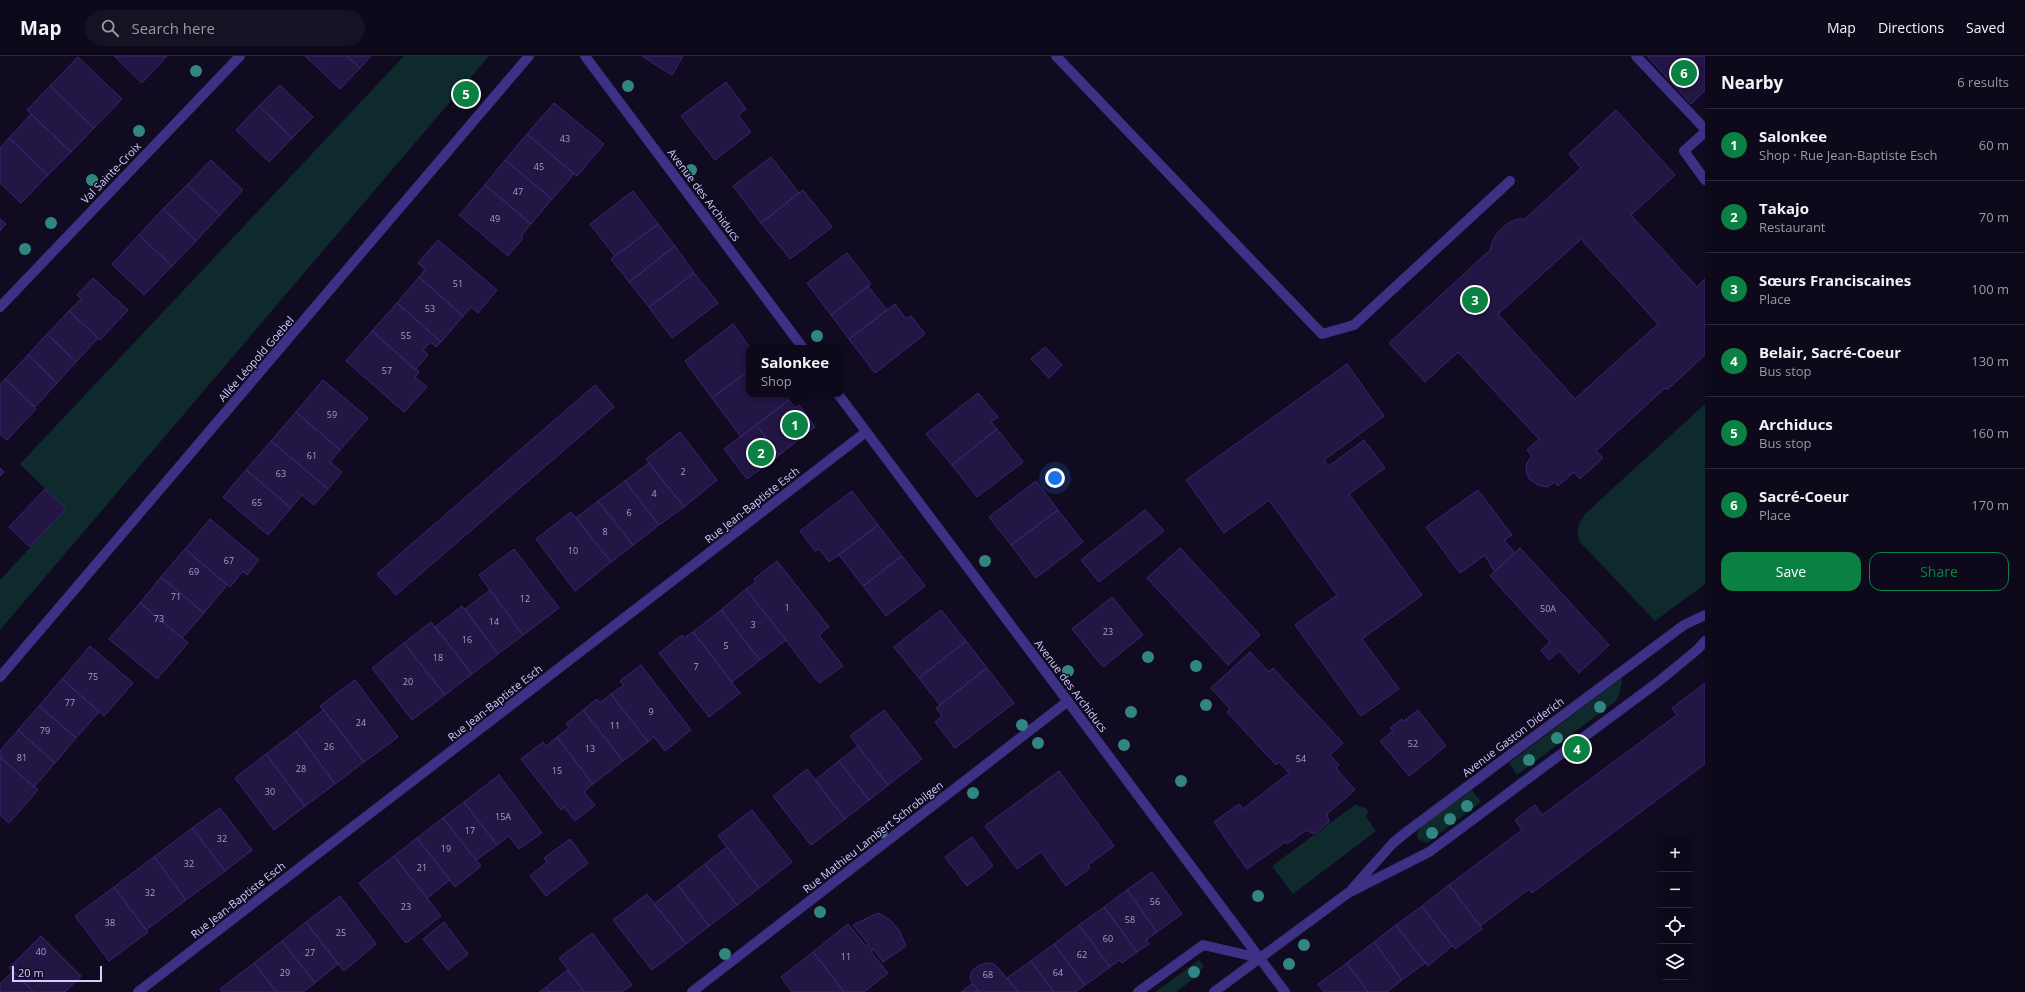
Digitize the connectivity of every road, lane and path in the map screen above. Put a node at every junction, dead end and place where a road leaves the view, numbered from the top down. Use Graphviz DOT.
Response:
graph roads {
  1 [pos="240,56"];
  2 [pos="529,56"];
  3 [pos="585,56"];
  4 [pos="1056,56"];
  5 [pos="1636,56"];
  6 [pos="1705,130"];
  7 [pos="1705,180"];
  8 [pos="1510,182"];
  9 [pos="0,307"];
  10 [pos="801,345"];
  11 [pos="840,397"];
  12 [pos="866,432"];
  13 [pos="1705,615"];
  14 [pos="1705,641"];
  15 [pos="0,677"];
  16 [pos="1068,701"];
  17 [pos="1348,893"];
  18 [pos="1260,958"];
  19 [pos="138,992"];
  20 [pos="692,992"];
  21 [pos="1138,992"];
  22 [pos="1214,992"];
  23 [pos="1285,992"];
  1 -- 9 [label="street, Val Sainte-Croix"];
  2 -- 15 [label="street, Allée Léopold Goebel"];
  3 -- 10 [label="street, Avenue des Archiducs"];
  4 -- 8 [label="street"];
  5 -- 6 [label="street"];
  6 -- 7 [label="street"];
  11 -- 12 [label="street, Avenue des Archiducs"];
  12 -- 16 [label="street, Avenue des Archiducs"];
  12 -- 19 [label="street, Rue Jean-Baptiste Esch"];
  13 -- 17 [label="street, Avenue Gaston Diderich"];
  14 -- 17 [label="street, Avenue Gaston Diderich"];
  16 -- 18 [label="street, Avenue des Archiducs"];
  16 -- 20 [label="street, Rue Mathieu Lambert Schrobilgen"];
  17 -- 18 [label="street, Avenue Gaston Diderich"];
  18 -- 21 [label="street"];
  18 -- 22 [label="street, Avenue Gaston Diderich"];
  18 -- 23 [label="street, Avenue des Archiducs"];
}
